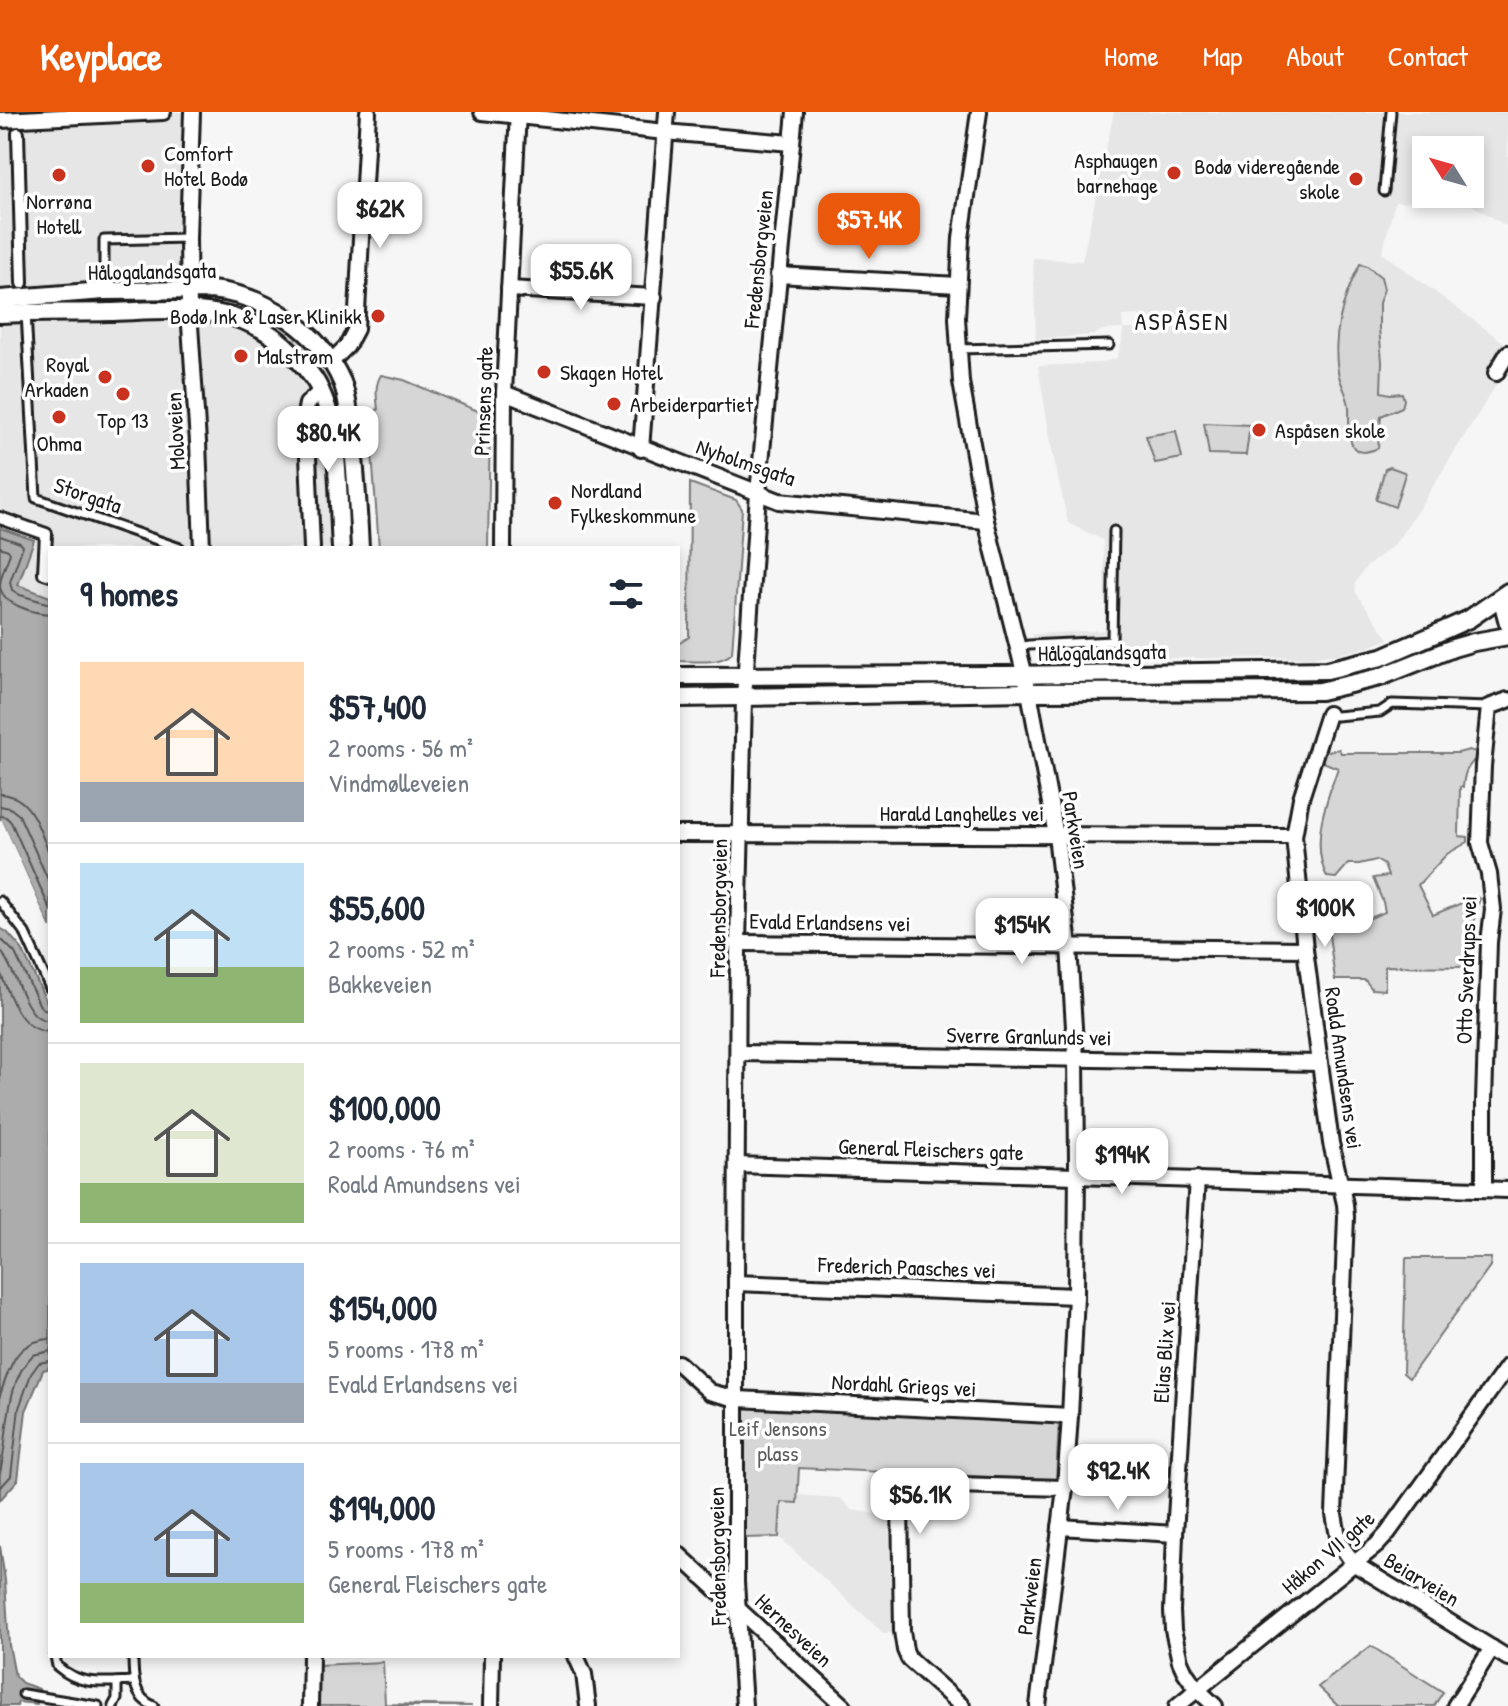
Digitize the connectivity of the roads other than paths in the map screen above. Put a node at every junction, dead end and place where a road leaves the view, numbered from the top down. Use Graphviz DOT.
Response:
graph roads {
  1 [pos="163,112"];
  2 [pos="192,112"];
  3 [pos="368,112"];
  4 [pos="482,112"];
  5 [pos="667,112"];
  6 [pos="795,112"];
  7 [pos="979,112"];
  8 [pos="1391,112"];
  9 [pos="518,113"];
  10 [pos="0,120"];
  11 [pos="665,132"];
  12 [pos="18,133"];
  13 [pos="791,143"];
  14 [pos="1384,191"];
  15 [pos="188,238"];
  16 [pos="778,275"];
  17 [pos="958,285"];
  18 [pos="189,289"];
  19 [pos="509,289"];
  20 [pos="104,291"];
  21 [pos="654,297"];
  22 [pos="25,298"];
  23 [pos="0,299"];
  24 [pos="189,311"];
  25 [pos="0,314"];
  26 [pos="1109,345"];
  27 [pos="959,349"];
  28 [pos="1508,353"];
  29 [pos="331,362"];
  30 [pos="1496,373"];
  31 [pos="321,391"];
  32 [pos="504,393"];
  33 [pos="641,449"];
  34 [pos="758,493"];
  35 [pos="0,518"];
  36 [pos="986,521"];
  37 [pos="1114,531"];
  38 [pos="174,546"];
  39 [pos="202,546"];
  40 [pos="312,546"];
  41 [pos="341,546"];
  42 [pos="360,546"];
  43 [pos="503,546"];
  44 [pos="48,574"];
  45 [pos="1508,592"];
  46 [pos="1508,623"];
  47 [pos="1508,636"];
  48 [pos="1017,647"];
  49 [pos="1025,675"];
  50 [pos="680,676"];
  51 [pos="746,676"];
  52 [pos="1029,692"];
  53 [pos="680,698"];
  54 [pos="744,698"];
  55 [pos="1508,700"];
  56 [pos="1489,707"];
  57 [pos="1328,714"];
  58 [pos="680,834"];
  59 [pos="741,835"];
  60 [pos="1056,835"];
  61 [pos="1294,836"];
  62 [pos="0,901"];
  63 [pos="738,943"];
  64 [pos="1069,947"];
  65 [pos="1305,949"];
  66 [pos="48,984"];
  67 [pos="738,1053"];
  68 [pos="1076,1059"];
  69 [pos="1320,1063"];
  70 [pos="737,1165"];
  71 [pos="1077,1177"];
  72 [pos="1197,1179"];
  73 [pos="1340,1185"];
  74 [pos="1484,1189"];
  75 [pos="1508,1190"];
  76 [pos="736,1283"];
  77 [pos="1076,1296"];
  78 [pos="680,1365"];
  79 [pos="1508,1366"];
  80 [pos="737,1399"];
  81 [pos="1070,1416"];
  82 [pos="1065,1488"];
  83 [pos="1060,1527"];
  84 [pos="1175,1534"];
  85 [pos="680,1556"];
  86 [pos="1353,1563"];
  87 [pos="737,1607"];
  88 [pos="1492,1648"];
  89 [pos="55,1658"];
  90 [pos="133,1658"];
  91 [pos="311,1658"];
  92 [pos="492,1658"];
  93 [pos="577,1658"];
  94 [pos="1508,1658"];
  95 [pos="134,1681"];
  96 [pos="117,1682"];
  97 [pos="1197,1689"];
  98 [pos="23,1694"];
  99 [pos="98,1706"];
  100 [pos="113,1706"];
  101 [pos="154,1706"];
  102 [pos="310,1706"];
  103 [pos="491,1706"];
  104 [pos="588,1706"];
  105 [pos="744,1706"];
  106 [pos="844,1706"];
  107 [pos="962,1706"];
  108 [pos="1038,1706"];
  109 [pos="1177,1706"];
  110 [pos="1215,1706"];
  111 [pos="1455,1706"];
  1 -- 10 [label="street"];
  2 -- 15 [label="street, Moloveien"];
  3 -- 29 [label="street"];
  4 -- 9 [label="street"];
  5 -- 11 [label="street"];
  6 -- 13 [label="street, Fredensborgveien"];
  7 -- 17 [label="street, Parkveien"];
  8 -- 14 [label="lane"];
  9 -- 11 [label="street"];
  9 -- 19 [label="street, Prinsens gate"];
  11 -- 13 [label="street"];
  11 -- 21 [label="street"];
  12 -- 22 [label="street, Storgata"];
  13 -- 16 [label="street, Fredensborgveien"];
  15 -- 18 [label="street, Moloveien"];
  15 -- 20 [label="lane"];
  16 -- 17 [label="street"];
  16 -- 34 [label="street, Fredensborgveien"];
  17 -- 27 [label="street, Parkveien"];
  18 -- 20 [label="street, Hålogalandsgata"];
  18 -- 24 [label="street, Moloveien"];
  18 -- 29 [label="street, Hålogalandsgata"];
  19 -- 21 [label="street"];
  19 -- 32 [label="street, Prinsens gate"];
  20 -- 22 [label="street, Hålogalandsgata"];
  21 -- 33 [label="street"];
  22 -- 23 [label="street, Hålogalandsgata"];
  22 -- 24 [label="street, Hålogalandsgata"];
  22 -- 25 [label="street, Hålogalandsgata"];
  22 -- 38 [label="lane, Storgata"];
  24 -- 31 [label="street, Hålogalandsgata"];
  24 -- 39 [label="street, Moloveien"];
  26 -- 27 [label="lane"];
  27 -- 36 [label="street, Parkveien"];
  28 -- 30 [label="street"];
  29 -- 42 [label="street, Hålogalandsgata"];
  31 -- 40 [label="street"];
  31 -- 41 [label="street, Hålogalandsgata"];
  32 -- 33 [label="street, Nyholmsgata"];
  32 -- 43 [label="street, Prinsens gate"];
  33 -- 34 [label="street, Nyholmsgata"];
  34 -- 36 [label="street, Nyholmsgata"];
  34 -- 51 [label="street, Fredensborgveien"];
  35 -- 44 [label="street"];
  36 -- 48 [label="street, Parkveien"];
  37 -- 48 [label="lane"];
  45 -- 46 [label="street, Hålogalandsgata"];
  45 -- 49 [label="street, Hålogalandsgata"];
  47 -- 52 [label="street, Hålogalandsgata"];
  48 -- 49 [label="street, Parkveien"];
  49 -- 51 [label="street, Hålogalandsgata"];
  49 -- 52 [label="street, Parkveien"];
  50 -- 51 [label="street, Hålogalandsgata"];
  51 -- 54 [label="street, Fredensborgveien"];
  52 -- 54 [label="street, Hålogalandsgata"];
  52 -- 60 [label="street, Parkveien"];
  53 -- 54 [label="street, Hålogalandsgata"];
  54 -- 59 [label="street, Fredensborgveien"];
  55 -- 56 [label="street, Roald Amundsens vei"];
  56 -- 57 [label="lane, Roald Amundsens vei"];
  56 -- 74 [label="street, Otto Sverdrups vei"];
  57 -- 61 [label="street, Roald Amundsens vei"];
  58 -- 59 [label="street, Harald Langhelles vei"];
  59 -- 60 [label="street, Harald Langhelles vei"];
  59 -- 63 [label="street, Fredensborgveien"];
  60 -- 61 [label="street, Harald Langhelles vei"];
  60 -- 64 [label="street, Parkveien"];
  61 -- 65 [label="street, Roald Amundsens vei"];
  62 -- 66 [label="lane"];
  63 -- 64 [label="street, Evald Erlandsens vei"];
  63 -- 67 [label="street, Fredensborgveien"];
  64 -- 65 [label="street, Evald Erlandsens vei"];
  64 -- 68 [label="street, Parkveien"];
  65 -- 69 [label="street, Roald Amundsens vei"];
  67 -- 68 [label="street, Sverre Granlunds vei"];
  67 -- 70 [label="street, Fredensborgveien"];
  68 -- 69 [label="street, Sverre Granlunds vei"];
  68 -- 71 [label="street, Parkveien"];
  69 -- 73 [label="street, Roald Amundsens vei"];
  70 -- 71 [label="street, General Fleischers gate"];
  70 -- 76 [label="street, Fredensborgveien"];
  71 -- 72 [label="street, General Fleischers gate"];
  71 -- 77 [label="street, Parkveien"];
  72 -- 73 [label="street, General Fleischers gate"];
  72 -- 84 [label="street, Elias Blix vei"];
  73 -- 74 [label="street, General Fleischers gate"];
  73 -- 86 [label="street, Roald Amundsens vei"];
  74 -- 75 [label="street, General Fleischers gate"];
  76 -- 77 [label="street, Frederich Paasches vei"];
  76 -- 80 [label="street, Fredensborgveien"];
  77 -- 81 [label="street, Parkveien"];
  78 -- 80 [label="street, Nordahl Griegs vei"];
  79 -- 86 [label="street, Håkon VII gate"];
  80 -- 81 [label="street, Nordahl Griegs vei"];
  80 -- 87 [label="street, Fredensborgveien"];
  81 -- 82 [label="street, Parkveien"];
  82 -- 83 [label="street, Parkveien"];
  82 -- 107 [label="street"];
  83 -- 84 [label="street"];
  83 -- 108 [label="street, Parkveien"];
  84 -- 97 [label="street, Elias Blix vei"];
  85 -- 87 [label="street, Hernesveien"];
  86 -- 88 [label="street, Beiarveien"];
  86 -- 97 [label="street, Håkon VII gate"];
  87 -- 105 [label="street, Fredensborgveien"];
  87 -- 106 [label="street, Hernesveien"];
  88 -- 94 [label="street, Beiarveien"];
  88 -- 111 [label="street"];
  89 -- 96 [label="lane"];
  90 -- 95 [label="lane"];
  91 -- 102 [label="street"];
  92 -- 103 [label="street"];
  93 -- 104 [label="street"];
  95 -- 96 [label="lane"];
  95 -- 101 [label="lane"];
  96 -- 100 [label="lane"];
  97 -- 109 [label="street, Håkon VII gate"];
  97 -- 110 [label="street, Elias Blix vei"];
  98 -- 99 [label="lane"];
}
